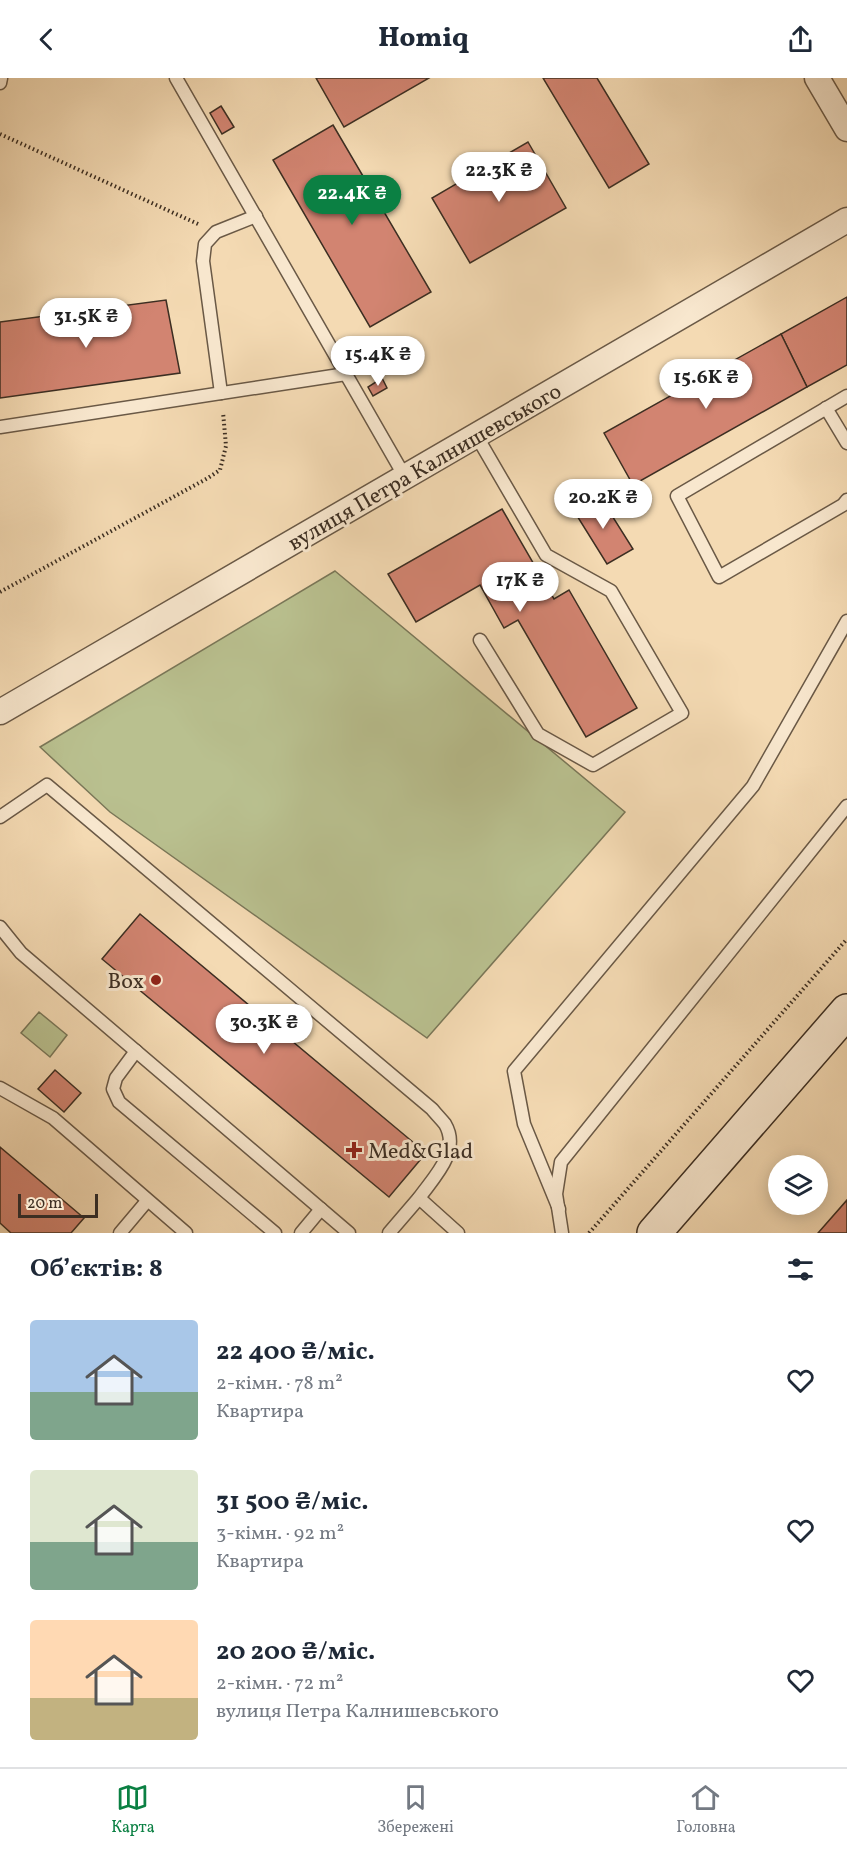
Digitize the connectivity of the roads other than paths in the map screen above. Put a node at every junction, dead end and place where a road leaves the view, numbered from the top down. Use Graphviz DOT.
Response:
graph roads {
  1 [pos="1,78"];
  2 [pos="176,78"];
  3 [pos="817,78"];
  4 [pos="0,83"];
  5 [pos="847,129"];
  6 [pos="256,216"];
  7 [pos="847,220"];
  8 [pos="346,374"];
  9 [pos="221,393"];
  10 [pos="847,396"];
  11 [pos="826,408"];
  12 [pos="0,427"];
  13 [pos="476,435"];
  14 [pos="847,443"];
  15 [pos="405,477"];
  16 [pos="847,500"];
  17 [pos="847,621"];
  18 [pos="480,640"];
  19 [pos="0,712"];
  20 [pos="847,806"];
  21 [pos="0,818"];
  22 [pos="0,927"];
  23 [pos="847,1011"];
  24 [pos="136,1051"];
  25 [pos="0,1088"];
  26 [pos="419,1198"];
  27 [pos="147,1201"];
  28 [pos="321,1209"];
  29 [pos="559,1209"];
  30 [pos="120,1233"];
  31 [pos="186,1233"];
  32 [pos="275,1233"];
  33 [pos="301,1233"];
  34 [pos="349,1233"];
  35 [pos="389,1233"];
  36 [pos="458,1233"];
  37 [pos="562,1233"];
  38 [pos="654,1233"];
  1 -- 4 [label="lane"];
  2 -- 6 [label="lane"];
  3 -- 5 [label="street"];
  6 -- 8 [label="lane"];
  6 -- 9 [label="lane"];
  7 -- 13 [label="street, вулиця Петра Калнишевського"];
  8 -- 9 [label="lane"];
  8 -- 15 [label="lane"];
  9 -- 12 [label="lane"];
  10 -- 11 [label="lane"];
  11 -- 14 [label="lane"];
  11 -- 16 [label="lane"];
  13 -- 15 [label="street, вулиця Петра Калнишевського"];
  13 -- 18 [label="lane"];
  15 -- 19 [label="street, вулиця Петра Калнишевського"];
  17 -- 29 [label="lane"];
  20 -- 29 [label="lane"];
  21 -- 26 [label="lane"];
  22 -- 24 [label="lane"];
  23 -- 38 [label="main road"];
  24 -- 28 [label="lane"];
  24 -- 32 [label="lane"];
  25 -- 27 [label="lane"];
  26 -- 35 [label="lane"];
  26 -- 36 [label="lane"];
  27 -- 30 [label="lane"];
  27 -- 31 [label="lane"];
  28 -- 33 [label="lane"];
  28 -- 34 [label="lane"];
  29 -- 37 [label="lane"];
}
